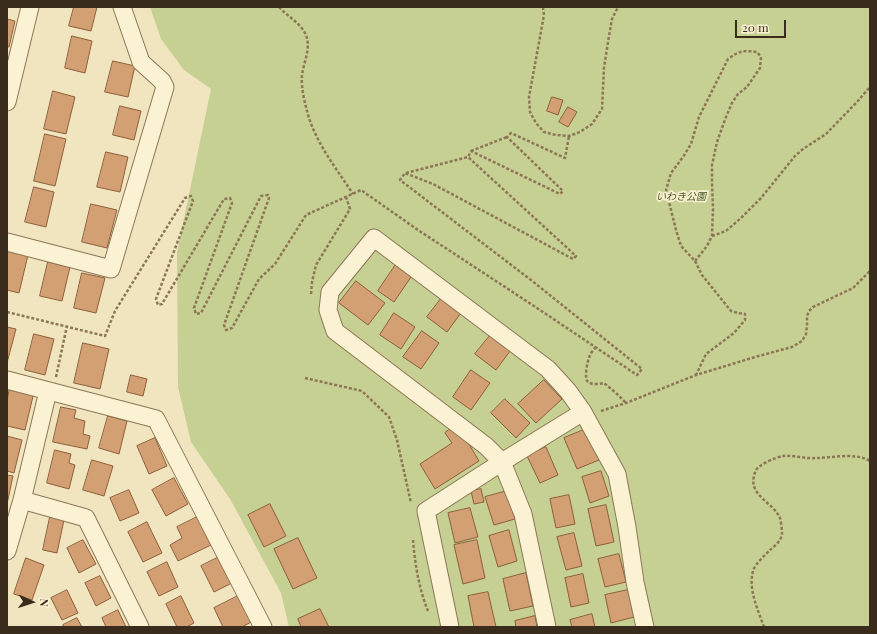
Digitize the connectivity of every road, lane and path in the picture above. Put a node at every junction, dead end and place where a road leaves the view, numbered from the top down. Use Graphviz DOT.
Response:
graph roads {
  1 [pos="30,7"];
  2 [pos="122,7"];
  3 [pos="279,7"];
  4 [pos="543,7"];
  5 [pos="618,7"];
  6 [pos="870,87"];
  7 [pos="7,102"];
  8 [pos="569,136"];
  9 [pos="508,137"];
  10 [pos="471,151"];
  11 [pos="468,157"];
  12 [pos="405,173"];
  13 [pos="353,194"];
  14 [pos="346,197"];
  15 [pos="712,236"];
  16 [pos="7,242"];
  17 [pos="695,261"];
  18 [pos="870,271"];
  19 [pos="329,305"];
  20 [pos="7,312"];
  21 [pos="67,326"];
  22 [pos="596,347"];
  23 [pos="696,375"];
  24 [pos="305,378"];
  25 [pos="7,380"];
  26 [pos="50,391"];
  27 [pos="626,403"];
  28 [pos="584,414"];
  29 [pos="870,461"];
  30 [pos="502,462"];
  31 [pos="22,500"];
  32 [pos="412,504"];
  33 [pos="413,534"];
  34 [pos="7,551"];
  35 [pos="430,615"];
  36 [pos="140,627"];
  37 [pos="263,627"];
  38 [pos="450,627"];
  39 [pos="547,627"];
  40 [pos="645,627"];
  41 [pos="764,627"];
  1 -- 7 [label="street"];
  2 -- 16 [label="street"];
  3 -- 13 [label="path"];
  4 -- 8 [label="path"];
  5 -- 8 [label="path"];
  6 -- 15 [label="path"];
  8 -- 9 [label="path"];
  9 -- 10 [label="path"];
  9 -- 10 [label="path"];
  10 -- 11 [label="path"];
  11 -- 12 [label="path"];
  11 -- 12 [label="path"];
  12 -- 22 [label="path"];
  13 -- 14 [label="path"];
  13 -- 22 [label="path"];
  14 -- 19 [label="path"];
  14 -- 21 [label="path"];
  15 -- 17 [label="path"];
  15 -- 17 [label="path"];
  17 -- 23 [label="path"];
  18 -- 23 [label="path"];
  19 -- 28 [label="street"];
  19 -- 30 [label="street"];
  20 -- 21 [label="path"];
  21 -- 26 [label="path"];
  22 -- 27 [label="path"];
  23 -- 27 [label="path"];
  24 -- 32 [label="path"];
  25 -- 26 [label="street"];
  26 -- 31 [label="street"];
  26 -- 37 [label="street"];
  27 -- 28 [label="path"];
  28 -- 30 [label="street"];
  28 -- 40 [label="street"];
  29 -- 41 [label="path"];
  30 -- 38 [label="street"];
  30 -- 39 [label="street"];
  31 -- 34 [label="street"];
  31 -- 36 [label="street"];
  33 -- 35 [label="path"];
}
